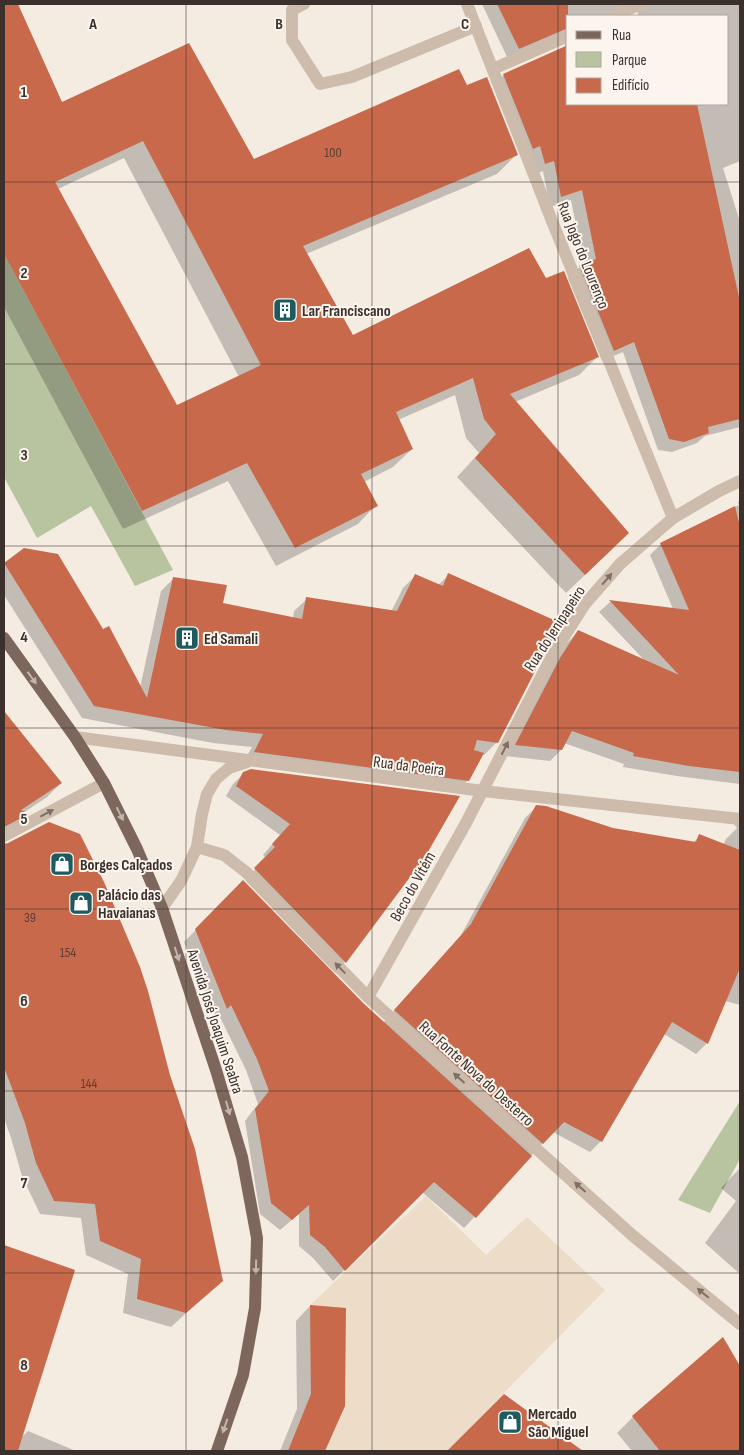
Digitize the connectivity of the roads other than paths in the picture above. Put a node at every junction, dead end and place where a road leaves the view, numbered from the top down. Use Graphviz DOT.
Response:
graph roads {
  1 [pos="304,4"];
  2 [pos="467,4"];
  3 [pos="641,4"];
  4 [pos="614,15"];
  5 [pos="476,26"];
  6 [pos="566,37"];
  7 [pos="493,69"];
  8 [pos="740,481"];
  9 [pos="673,518"];
  10 [pos="4,638"];
  11 [pos="75,737"];
  12 [pos="250,761"];
  13 [pos="104,783"];
  14 [pos="483,791"];
  15 [pos="740,819"];
  16 [pos="4,836"];
  17 [pos="196,847"];
  18 [pos="162,908"];
  19 [pos="368,997"];
  20 [pos="740,1324"];
  21 [pos="216,1451"];
  1 -- 5 [label="street"];
  2 -- 5 [label="street, Rua Jogo do Lourenço"];
  3 -- 4 [label="street"];
  5 -- 7 [label="street, Rua Jogo do Lourenço"];
  6 -- 7 [label="street"];
  7 -- 9 [label="street, Rua Jogo do Lourenço"];
  8 -- 9 [label="street, Rua do Jenipapeiro"];
  14 -- 9 [label="street, Rua do Jenipapeiro, one-way"];
  10 -- 11 [label="main road, Avenida José Joaquim Seabra, one-way"];
  11 -- 12 [label="street, Rua da Poeira"];
  11 -- 13 [label="main road, Avenida José Joaquim Seabra"];
  12 -- 14 [label="street, Rua da Poeira"];
  12 -- 17 [label="street"];
  16 -- 13 [label="street, one-way"];
  13 -- 18 [label="main road, Avenida José Joaquim Seabra, one-way"];
  14 -- 15 [label="street, Rua da Poeira"];
  14 -- 19 [label="street, Beco do Vitém"];
  17 -- 18 [label="street"];
  19 -- 17 [label="street, Rua Fonte Nova do Desterro, one-way"];
  18 -- 21 [label="main road, Avenida José Joaquim Seabra, one-way"];
  20 -- 19 [label="street, Rua Fonte Nova do Desterro, one-way"];
}
